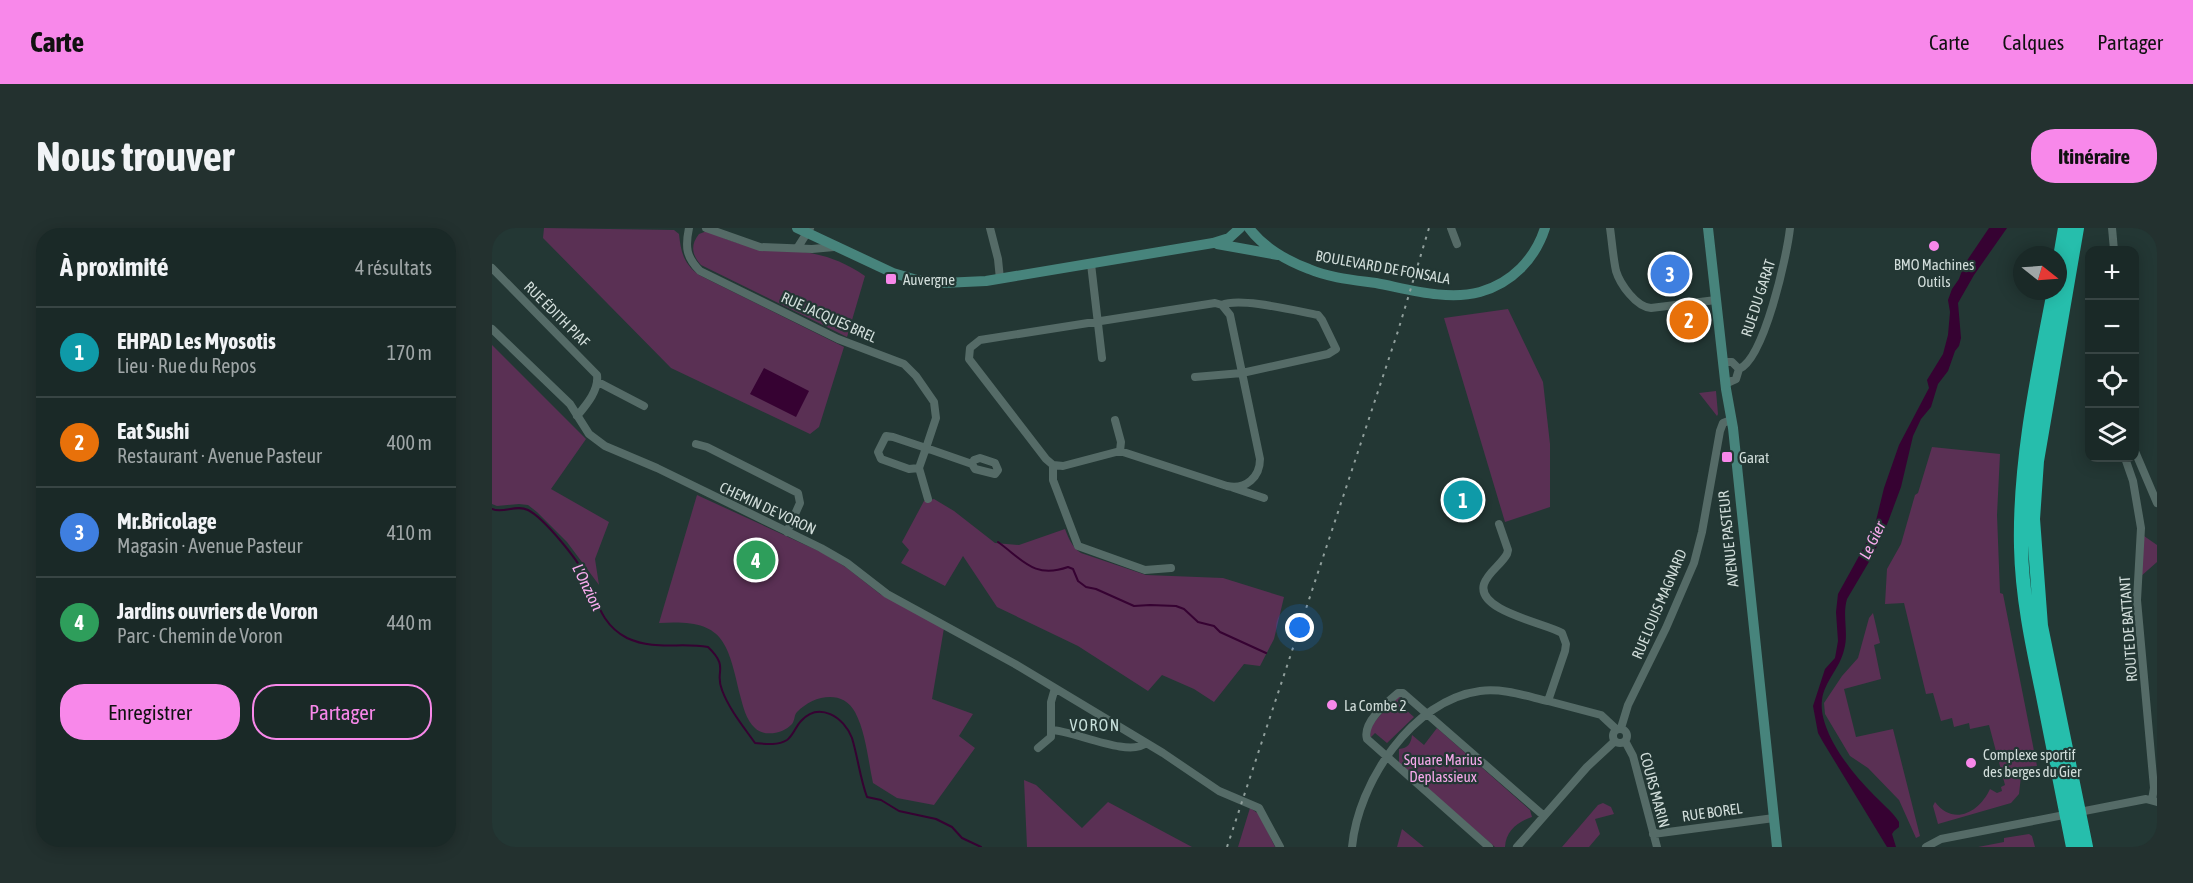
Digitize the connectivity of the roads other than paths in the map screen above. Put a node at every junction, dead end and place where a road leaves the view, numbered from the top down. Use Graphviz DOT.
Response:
graph roads {
  1 [pos="689,228"];
  2 [pos="706,228"];
  3 [pos="797,228"];
  4 [pos="990,228"];
  5 [pos="1240,228"];
  6 [pos="1249,228"];
  7 [pos="1451,228"];
  8 [pos="1538,228"];
  9 [pos="1545,228"];
  10 [pos="1610,228"];
  11 [pos="1708,228"];
  12 [pos="1790,228"];
  13 [pos="2065,228"];
  14 [pos="2077,228"];
  15 [pos="2112,228"];
  16 [pos="809,231"];
  17 [pos="1213,243"];
  18 [pos="1456,244"];
  19 [pos="1237,246"];
  20 [pos="2062,246"];
  21 [pos="2114,246"];
  22 [pos="798,247"];
  23 [pos="834,247"];
  24 [pos="1282,256"];
  25 [pos="1091,264"];
  26 [pos="492,268"];
  27 [pos="1000,279"];
  28 [pos="1488,289"];
  29 [pos="1716,300"];
  30 [pos="2052,300"];
  31 [pos="1222,305"];
  32 [pos="1098,321"];
  33 [pos="492,329"];
  34 [pos="1102,358"];
  35 [pos="1723,362"];
  36 [pos="1739,369"];
  37 [pos="1242,373"];
  38 [pos="1195,377"];
  39 [pos="598,382"];
  40 [pos="1725,384"];
  41 [pos="644,406"];
  42 [pos="578,416"];
  43 [pos="1115,420"];
  44 [pos="1731,420"];
  45 [pos="696,444"];
  46 [pos="926,448"];
  47 [pos="1120,451"];
  48 [pos="2139,461"];
  49 [pos="2126,462"];
  50 [pos="972,464"];
  51 [pos="1053,465"];
  52 [pos="919,468"];
  53 [pos="1233,487"];
  54 [pos="1264,498"];
  55 [pos="928,499"];
  56 [pos="2157,503"];
  57 [pos="1499,524"];
  58 [pos="787,532"];
  59 [pos="1171,568"];
  60 [pos="1055,688"];
  61 [pos="1548,701"];
  62 [pos="1427,714"];
  63 [pos="1618,729"];
  64 [pos="1051,730"];
  65 [pos="1615,741"];
  66 [pos="1625,741"];
  67 [pos="1146,743"];
  68 [pos="1038,748"];
  69 [pos="1386,757"];
  70 [pos="2155,801"];
  71 [pos="1544,816"];
  72 [pos="1774,818"];
  73 [pos="1653,834"];
  74 [pos="1280,847"];
  75 [pos="1352,847"];
  76 [pos="1489,847"];
  77 [pos="1517,847"];
  78 [pos="1657,847"];
  79 [pos="1777,847"];
  80 [pos="1926,847"];
  81 [pos="2073,847"];
  82 [pos="2086,847"];
  1 -- 46 [label="street, RUE JACQUES BREL"];
  2 -- 22 [label="street"];
  3 -- 16 [label="street"];
  4 -- 27 [label="street"];
  5 -- 17 [label="street"];
  6 -- 19 [label="street"];
  6 -- 24 [label="street, BOULEVARD DE FONSALA"];
  7 -- 18 [label="street"];
  8 -- 28 [label="street"];
  9 -- 28 [label="street, BOULEVARD DE FONSALA"];
  10 -- 29 [label="street"];
  11 -- 29 [label="street, AVENUE PASTEUR"];
  12 -- 36 [label="street, RUE DU GARAT"];
  13 -- 20 [label="highway"];
  14 -- 82 [label="highway"];
  15 -- 21 [label="street"];
  16 -- 22 [label="street"];
  16 -- 23 [label="street"];
  17 -- 19 [label="street"];
  17 -- 25 [label="street"];
  19 -- 24 [label="street"];
  22 -- 23 [label="street"];
  23 -- 27 [label="street"];
  24 -- 28 [label="street, BOULEVARD DE FONSALA"];
  25 -- 27 [label="street"];
  25 -- 32 [label="street"];
  26 -- 39 [label="street, RUE ÉDITH PIAF"];
  29 -- 35 [label="street, AVENUE PASTEUR"];
  30 -- 81 [label="highway"];
  31 -- 32 [label="street"];
  31 -- 37 [label="street"];
  31 -- 37 [label="street"];
  32 -- 34 [label="street"];
  32 -- 51 [label="street"];
  33 -- 42 [label="street, CHEMIN DE VORON"];
  35 -- 36 [label="street"];
  35 -- 40 [label="street, AVENUE PASTEUR"];
  36 -- 40 [label="street, RUE DU GARAT"];
  37 -- 38 [label="street"];
  37 -- 53 [label="street"];
  39 -- 41 [label="street, RUE ÉDITH PIAF"];
  39 -- 42 [label="street"];
  40 -- 44 [label="street, AVENUE PASTEUR"];
  42 -- 58 [label="street, CHEMIN DE VORON"];
  43 -- 47 [label="street"];
  44 -- 63 [label="street, RUE LOUIS MAGNARD"];
  44 -- 72 [label="street, AVENUE PASTEUR"];
  45 -- 58 [label="street"];
  46 -- 50 [label="street"];
  46 -- 52 [label="street, RUE JACQUES BREL"];
  46 -- 52 [label="street"];
  47 -- 51 [label="street"];
  47 -- 53 [label="street"];
  48 -- 56 [label="street"];
  49 -- 70 [label="street, ROUTE DE BATTANT"];
  51 -- 59 [label="street"];
  52 -- 55 [label="street"];
  53 -- 54 [label="street"];
  57 -- 61 [label="street"];
  58 -- 60 [label="street, CHEMIN DE VORON"];
  60 -- 64 [label="street"];
  60 -- 67 [label="street, CHEMIN DE VORON"];
  61 -- 62 [label="street"];
  61 -- 63 [label="street"];
  62 -- 69 [label="street"];
  62 -- 69 [label="street"];
  62 -- 71 [label="street"];
  63 -- 65 [label="street"];
  63 -- 66 [label="street"];
  64 -- 67 [label="street"];
  64 -- 68 [label="street"];
  65 -- 66 [label="street"];
  65 -- 71 [label="street"];
  66 -- 73 [label="street, COURS MARIN"];
  67 -- 74 [label="street, CHEMIN DE VORON"];
  69 -- 75 [label="street"];
  69 -- 76 [label="street"];
  70 -- 80 [label="street"];
  71 -- 77 [label="street"];
  72 -- 73 [label="street, RUE BOREL"];
  72 -- 79 [label="street, AVENUE PASTEUR"];
  73 -- 78 [label="street, COURS MARIN"];
}
